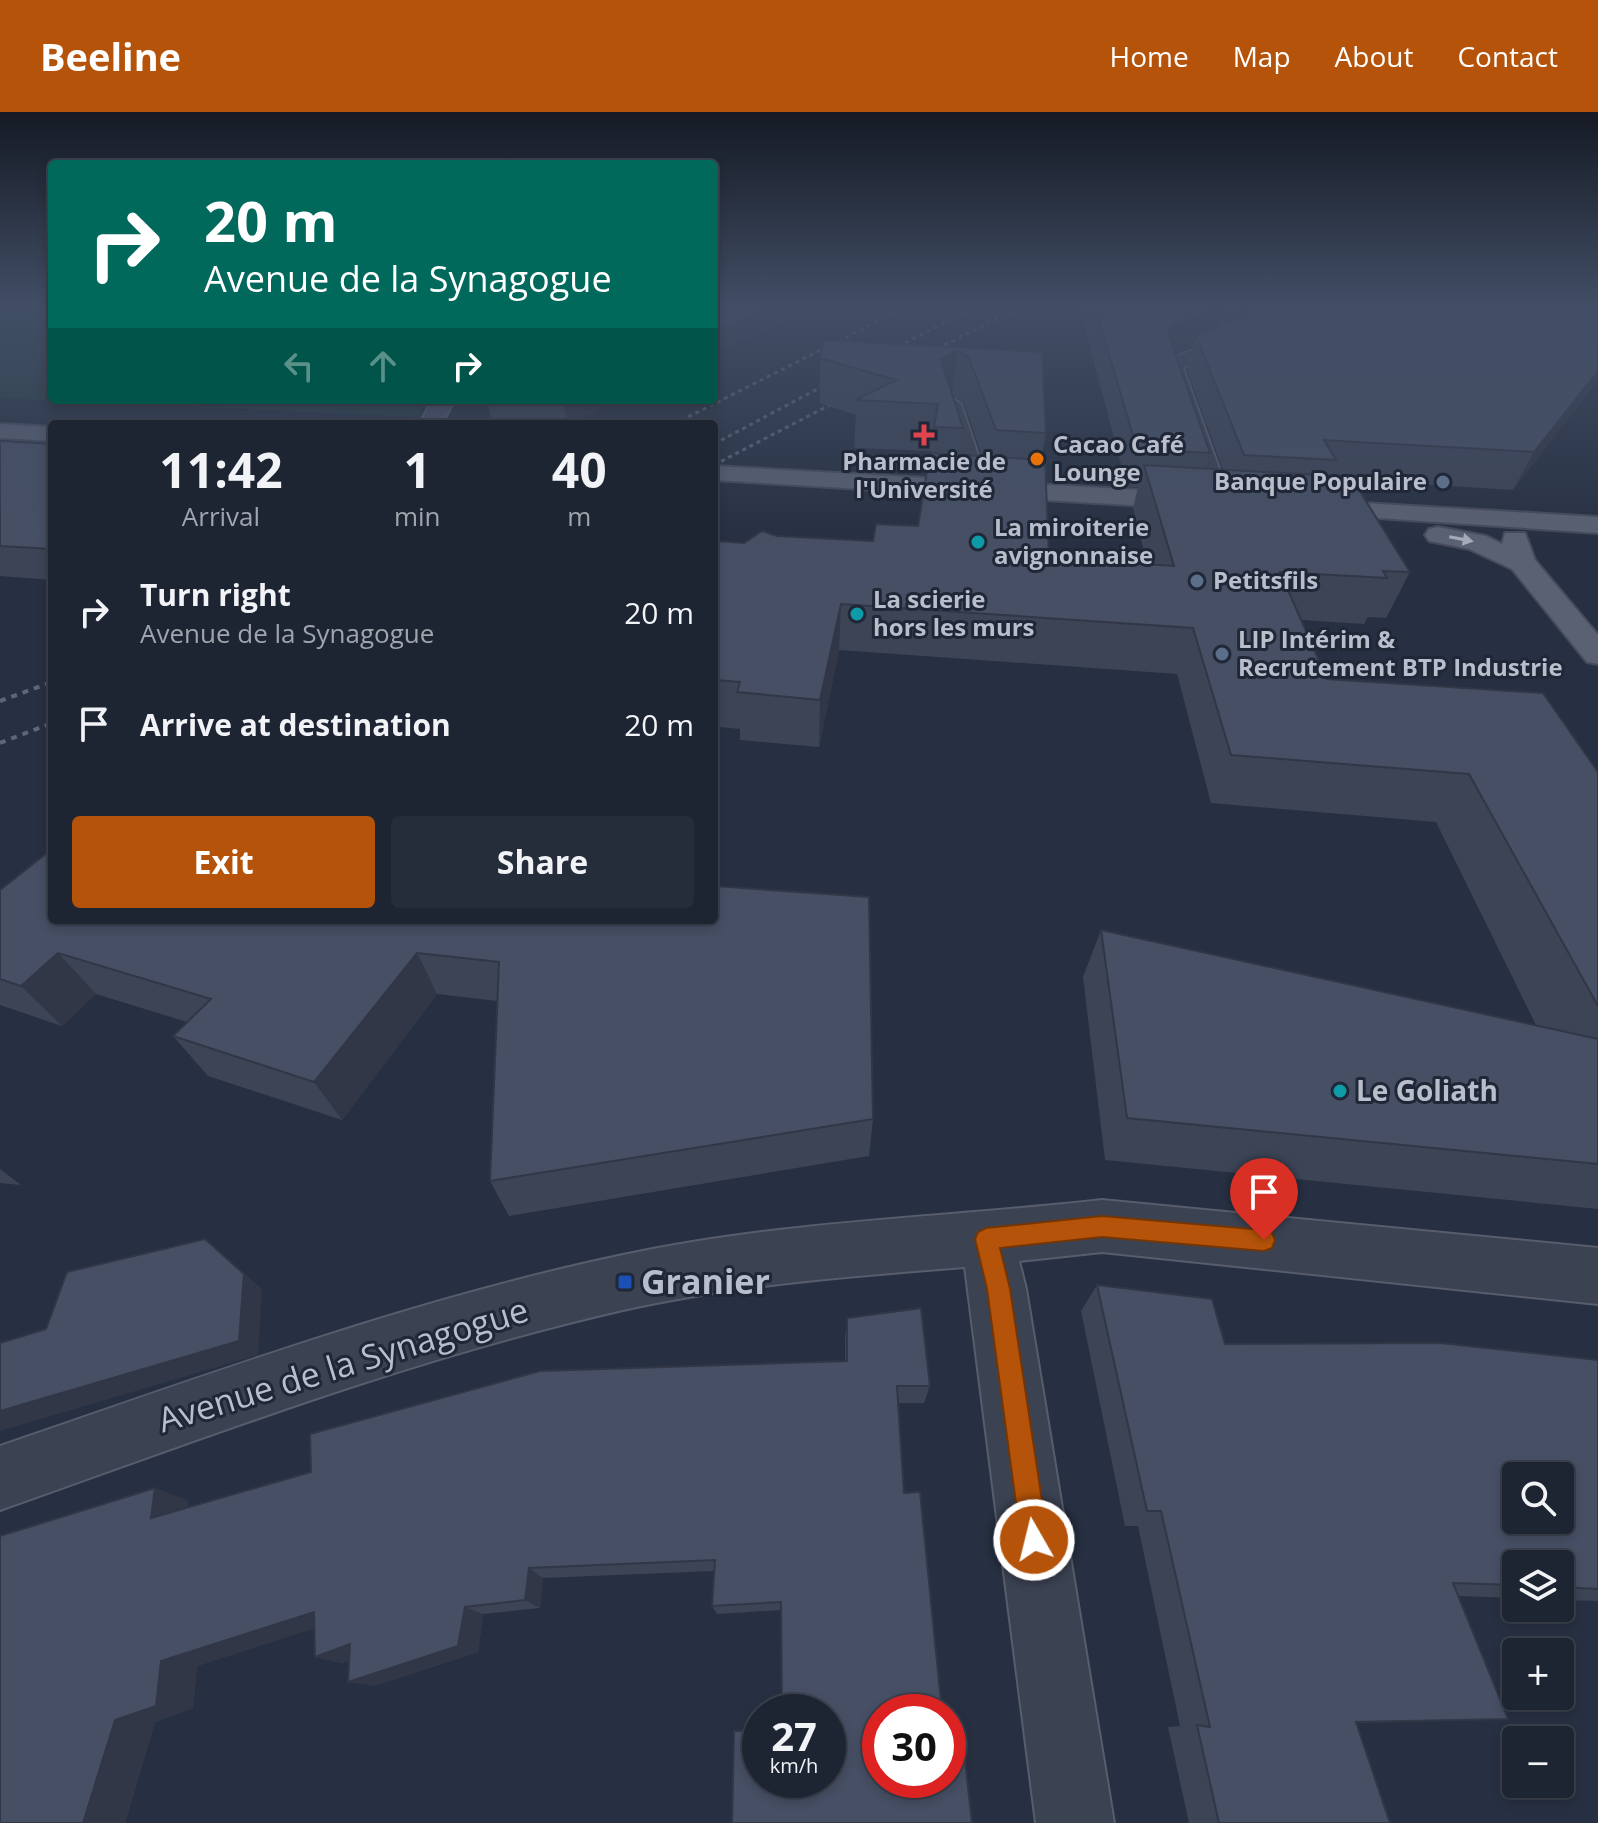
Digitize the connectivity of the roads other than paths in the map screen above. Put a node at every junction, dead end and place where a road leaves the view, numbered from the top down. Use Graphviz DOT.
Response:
graph roads {
  1 [pos="1181,384"];
  2 [pos="950,404"];
  3 [pos="0,431"];
  4 [pos="48,434"];
  5 [pos="718,473"];
  6 [pos="976,488"];
  7 [pos="1237,505"];
  8 [pos="1597,518"];
  9 [pos="1549,522"];
  10 [pos="1522,563"];
  11 [pos="1598,655"];
  12 [pos="986,1239"];
  13 [pos="1598,1276"];
  14 [pos="0,1478"];
  15 [pos="1075,1823"];
  1 -- 7 [label="street"];
  2 -- 6 [label="street"];
  3 -- 4 [label="main road"];
  5 -- 6 [label="main road"];
  6 -- 7 [label="main road"];
  8 -- 9 [label="main road"];
  9 -- 10 [label="main road"];
  9 -- 10 [label="main road, one-way"];
  10 -- 11 [label="main road"];
  12 -- 13 [label="street, Avenue de la Synagogue"];
  12 -- 14 [label="street, Avenue de la Synagogue"];
  12 -- 15 [label="street"];
}
